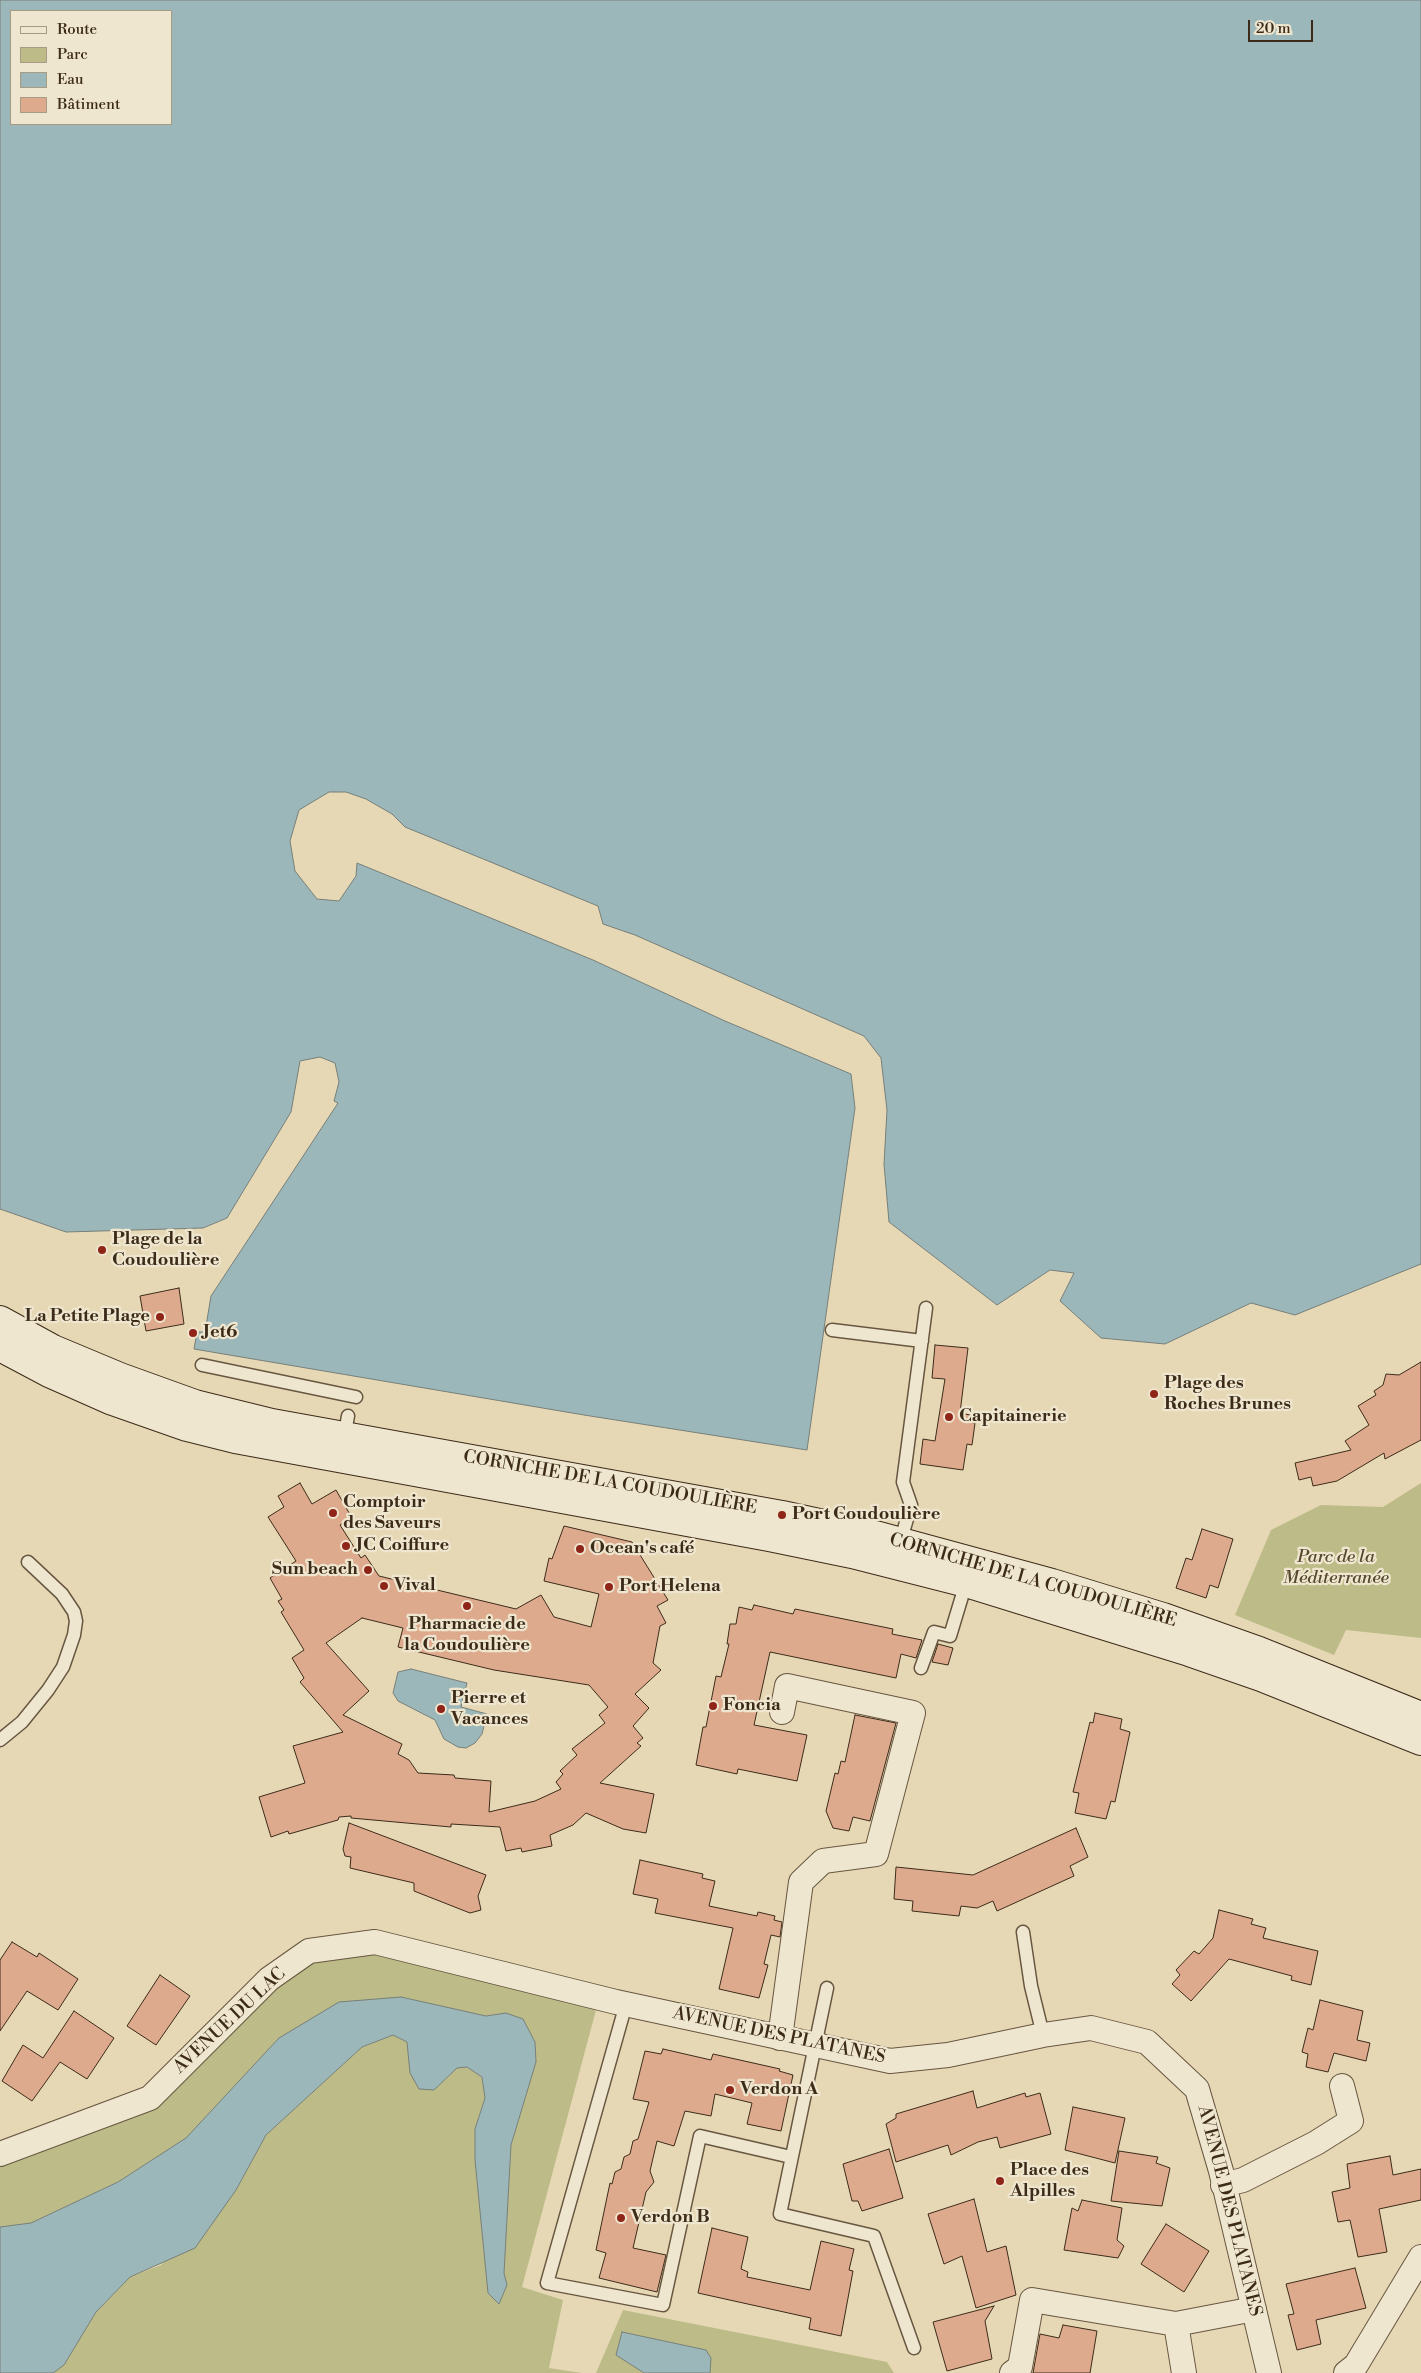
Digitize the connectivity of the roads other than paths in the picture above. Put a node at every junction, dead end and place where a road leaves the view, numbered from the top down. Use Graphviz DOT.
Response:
graph roads {
  1 [pos="926,1308"];
  2 [pos="0,1320"];
  3 [pos="832,1330"];
  4 [pos="922,1341"];
  5 [pos="0,1347"];
  6 [pos="202,1365"];
  7 [pos="356,1397"];
  8 [pos="346,1445"];
  9 [pos="897,1553"];
  10 [pos="28,1562"];
  11 [pos="966,1583"];
  12 [pos="921,1668"];
  13 [pos="782,1712"];
  14 [pos="1421,1716"];
  15 [pos="0,1740"];
  16 [pos="1421,1740"];
  17 [pos="1023,1932"];
  18 [pos="827,1988"];
  19 [pos="621,2003"];
  20 [pos="1043,2035"];
  21 [pos="780,2038"];
  22 [pos="814,2045"];
  23 [pos="1342,2086"];
  24 [pos="0,2154"];
  25 [pos="791,2157"];
  26 [pos="1223,2184"];
  27 [pos="1421,2256"];
  28 [pos="1254,2309"];
  29 [pos="1176,2324"];
  30 [pos="914,2348"];
  31 [pos="1012,2373"];
  32 [pos="1184,2373"];
  33 [pos="1269,2373"];
  34 [pos="1346,2373"];
  1 -- 4 [label="lane"];
  2 -- 8 [label="main road, CORNICHE DE LA COUDOULIÈRE"];
  3 -- 4 [label="lane"];
  4 -- 9 [label="lane"];
  5 -- 8 [label="main road, CORNICHE DE LA COUDOULIÈRE"];
  6 -- 7 [label="lane"];
  8 -- 9 [label="main road, CORNICHE DE LA COUDOULIÈRE"];
  8 -- 9 [label="main road, CORNICHE DE LA COUDOULIÈRE"];
  9 -- 11 [label="main road, CORNICHE DE LA COUDOULIÈRE"];
  9 -- 14 [label="main road, CORNICHE DE LA COUDOULIÈRE"];
  10 -- 15 [label="lane"];
  11 -- 12 [label="lane"];
  11 -- 16 [label="main road, CORNICHE DE LA COUDOULIÈRE"];
  13 -- 21 [label="street"];
  17 -- 20 [label="lane"];
  18 -- 22 [label="lane"];
  19 -- 21 [label="street, AVENUE DES PLATANES"];
  19 -- 24 [label="street, AVENUE DU LAC"];
  19 -- 25 [label="lane"];
  20 -- 22 [label="street, AVENUE DES PLATANES"];
  20 -- 26 [label="street, AVENUE DES PLATANES"];
  21 -- 22 [label="street, AVENUE DES PLATANES"];
  22 -- 25 [label="lane"];
  23 -- 26 [label="street"];
  25 -- 30 [label="lane"];
  26 -- 28 [label="street, AVENUE DES PLATANES"];
  27 -- 34 [label="street"];
  28 -- 29 [label="street"];
  28 -- 33 [label="street, AVENUE DES PLATANES"];
  29 -- 31 [label="street"];
  29 -- 32 [label="street"];
}
